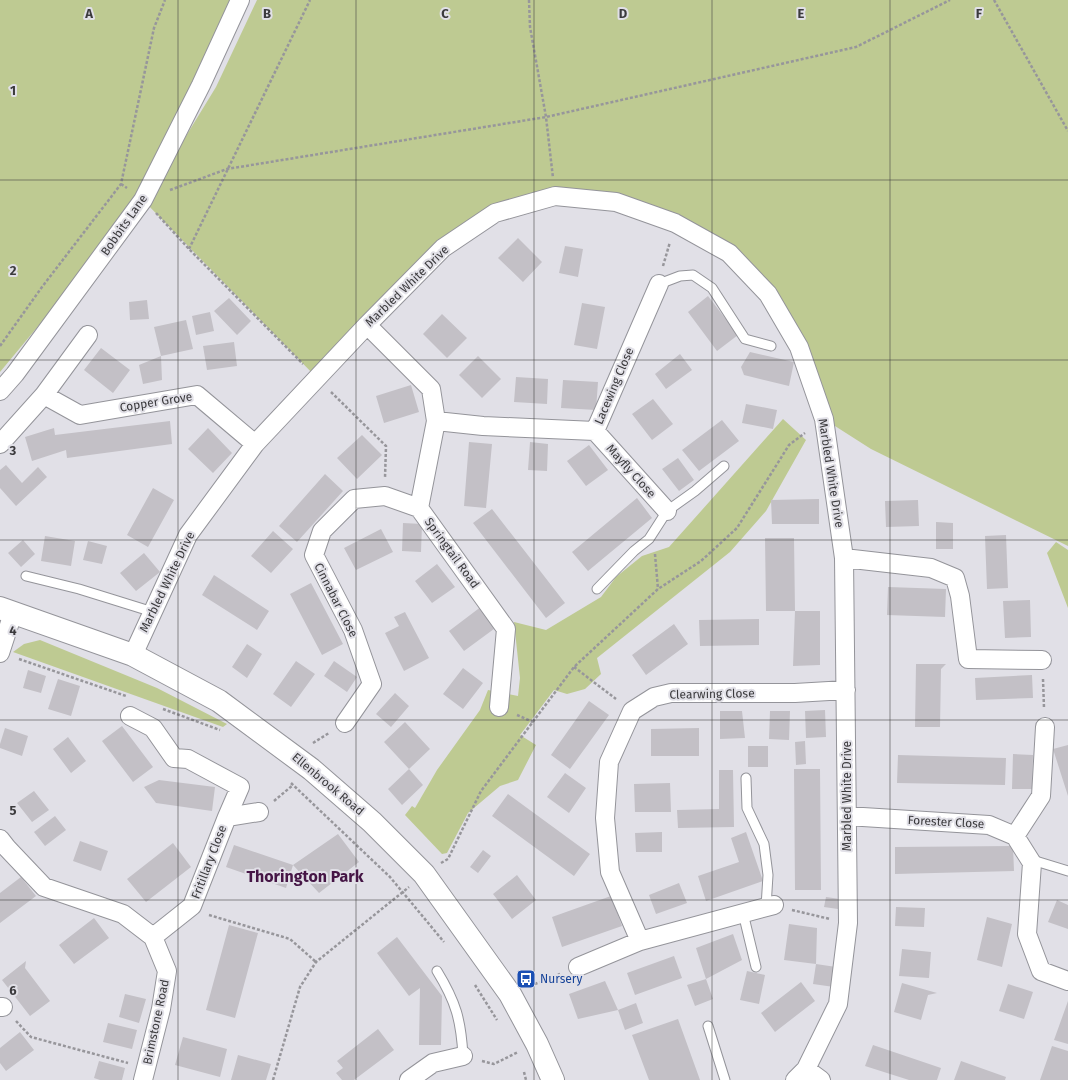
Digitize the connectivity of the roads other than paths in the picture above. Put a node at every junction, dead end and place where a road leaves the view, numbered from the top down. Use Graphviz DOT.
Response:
graph roads {
  1 [pos="240,0"];
  2 [pos="659,284"];
  3 [pos="367,325"];
  4 [pos="88,335"];
  5 [pos="771,346"];
  6 [pos="0,391"];
  7 [pos="44,395"];
  8 [pos="436,421"];
  9 [pos="595,431"];
  10 [pos="0,444"];
  11 [pos="255,444"];
  12 [pos="724,466"];
  13 [pos="419,508"];
  14 [pos="667,511"];
  15 [pos="844,558"];
  16 [pos="26,576"];
  17 [pos="597,589"];
  18 [pos="7,611"];
  19 [pos="153,612"];
  20 [pos="0,653"];
  21 [pos="133,655"];
  22 [pos="1042,660"];
  23 [pos="846,690"];
  24 [pos="499,707"];
  25 [pos="130,716"];
  26 [pos="345,723"];
  27 [pos="1045,727"];
  28 [pos="746,778"];
  29 [pos="259,812"];
  30 [pos="847,816"];
  31 [pos="227,817"];
  32 [pos="1015,836"];
  33 [pos="2,847"];
  34 [pos="1029,859"];
  35 [pos="1068,871"];
  36 [pos="770,906"];
  37 [pos="743,913"];
  38 [pos="153,937"];
  39 [pos="640,941"];
  40 [pos="578,967"];
  41 [pos="756,967"];
  42 [pos="437,970"];
  43 [pos="1068,981"];
  44 [pos="708,1026"];
  45 [pos="463,1056"];
  46 [pos="145,1074"];
  47 [pos="801,1074"];
  48 [pos="409,1080"];
  49 [pos="553,1080"];
  50 [pos="724,1080"];
  51 [pos="821,1080"];
  1 -- 6 [label="street, Bobbits Lane"];
  2 -- 5 [label="lane"];
  2 -- 9 [label="street, Lacewing Close"];
  3 -- 8 [label="street, Springtail Road"];
  3 -- 11 [label="street, Marbled White Drive"];
  3 -- 15 [label="street, Marbled White Drive"];
  4 -- 7 [label="street"];
  7 -- 10 [label="street"];
  7 -- 11 [label="street, Copper Grove"];
  8 -- 9 [label="street, Lacewing Close"];
  8 -- 13 [label="street, Springtail Road"];
  9 -- 14 [label="street, Mayfly Close"];
  11 -- 19 [label="street, Marbled White Drive"];
  12 -- 14 [label="lane"];
  13 -- 24 [label="street, Springtail Road"];
  13 -- 26 [label="street, Cinnabar Close"];
  14 -- 17 [label="lane"];
  15 -- 22 [label="street"];
  15 -- 23 [label="street, Marbled White Drive"];
  16 -- 19 [label="lane"];
  18 -- 20 [label="street"];
  18 -- 21 [label="street, Ellenbrook Road"];
  19 -- 21 [label="street, Marbled White Drive"];
  21 -- 49 [label="street, Ellenbrook Road"];
  23 -- 30 [label="street, Marbled White Drive"];
  23 -- 39 [label="street, Clearwing Close"];
  25 -- 31 [label="street, Fritillary Close"];
  27 -- 32 [label="street"];
  28 -- 36 [label="lane"];
  29 -- 31 [label="street, Fritillary Close"];
  30 -- 32 [label="street, Forester Close"];
  30 -- 47 [label="street, Marbled White Drive"];
  31 -- 38 [label="street, Fritillary Close"];
  32 -- 34 [label="street"];
  33 -- 38 [label="street"];
  34 -- 35 [label="lane"];
  34 -- 43 [label="street"];
  36 -- 37 [label="street"];
  37 -- 39 [label="street"];
  37 -- 41 [label="lane"];
  38 -- 46 [label="street, Brimstone Road"];
  39 -- 40 [label="street"];
  42 -- 45 [label="lane"];
  44 -- 50 [label="lane"];
  45 -- 48 [label="street"];
  47 -- 51 [label="street"];
}
